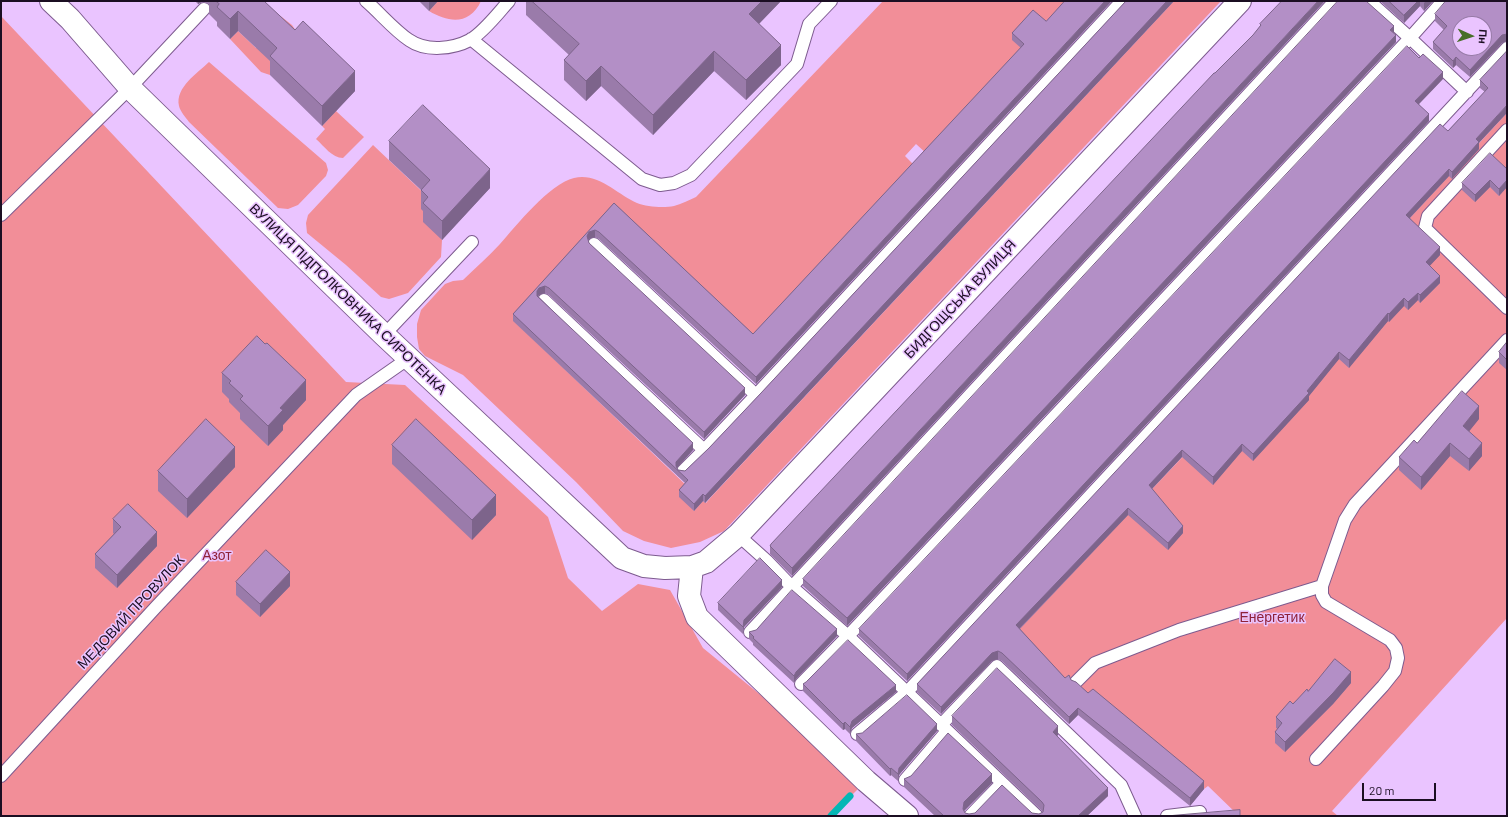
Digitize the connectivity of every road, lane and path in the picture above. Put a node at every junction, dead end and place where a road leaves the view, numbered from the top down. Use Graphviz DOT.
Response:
graph roads {
  1 [pos="51,1"];
  2 [pos="366,1"];
  3 [pos="509,1"];
  4 [pos="831,1"];
  5 [pos="1122,1"];
  6 [pos="1240,1"];
  7 [pos="1335,1"];
  8 [pos="1369,1"];
  9 [pos="1443,1"];
  10 [pos="204,9"];
  11 [pos="1410,38"];
  12 [pos="471,40"];
  13 [pos="1507,48"];
  14 [pos="130,88"];
  15 [pos="1467,92"];
  16 [pos="1507,130"];
  17 [pos="1,215"];
  18 [pos="472,242"];
  19 [pos="594,244"];
  20 [pos="544,300"];
  21 [pos="1507,308"];
  22 [pos="384,335"];
  23 [pos="1507,340"];
  24 [pos="410,358"];
  25 [pos="756,395"];
  26 [pos="704,450"];
  27 [pos="683,471"];
  28 [pos="738,535"];
  29 [pos="692,567"];
  30 [pos="665,568"];
  31 [pos="1322,586"];
  32 [pos="792,587"];
  33 [pos="750,632"];
  34 [pos="848,636"];
  35 [pos="1076,682"];
  36 [pos="801,684"];
  37 [pos="907,692"];
  38 [pos="944,728"];
  39 [pos="857,734"];
  40 [pos="1316,759"];
  41 [pos="1,776"];
  42 [pos="905,780"];
  43 [pos="1002,783"];
  44 [pos="1200,812"];
  45 [pos="907,816"];
  46 [pos="970,816"];
  47 [pos="1037,816"];
  48 [pos="1135,816"];
  49 [pos="1167,816"];
  1 -- 14 [label="street, ВУЛИЦЯ ПІДПОЛКОВНИКА СИРОТЕНКА"];
  2 -- 12 [label="lane"];
  3 -- 12 [label="lane"];
  4 -- 12 [label="lane"];
  5 -- 25 [label="lane"];
  6 -- 28 [label="street, БИДГОЩСЬКА ВУЛИЦЯ"];
  7 -- 32 [label="lane"];
  8 -- 11 [label="lane"];
  9 -- 11 [label="lane"];
  10 -- 14 [label="lane"];
  11 -- 15 [label="lane"];
  11 -- 34 [label="lane"];
  13 -- 15 [label="lane"];
  14 -- 17 [label="lane"];
  14 -- 22 [label="street, ВУЛИЦЯ ПІДПОЛКОВНИКА СИРОТЕНКА"];
  15 -- 37 [label="lane"];
  16 -- 21 [label="lane"];
  18 -- 22 [label="lane"];
  19 -- 25 [label="lane"];
  20 -- 26 [label="lane"];
  22 -- 24 [label="street, ВУЛИЦЯ ПІДПОЛКОВНИКА СИРОТЕНКА"];
  23 -- 31 [label="lane"];
  24 -- 30 [label="street, ВУЛИЦЯ ПІДПОЛКОВНИКА СИРОТЕНКА"];
  24 -- 41 [label="lane, МЕДОВИЙ ПРОВУЛОК"];
  25 -- 26 [label="lane"];
  26 -- 27 [label="lane"];
  28 -- 29 [label="street, БИДГОЩСЬКА ВУЛИЦЯ"];
  28 -- 32 [label="lane"];
  29 -- 30 [label="street, БИДГОЩСЬКА ВУЛИЦЯ"];
  29 -- 45 [label="street"];
  31 -- 35 [label="lane"];
  31 -- 40 [label="lane"];
  32 -- 33 [label="lane"];
  32 -- 34 [label="lane"];
  34 -- 36 [label="lane"];
  34 -- 37 [label="lane"];
  37 -- 38 [label="lane"];
  37 -- 39 [label="lane"];
  38 -- 42 [label="lane"];
  38 -- 43 [label="lane"];
  38 -- 48 [label="lane"];
  43 -- 46 [label="lane"];
  43 -- 47 [label="lane"];
  44 -- 49 [label="lane"];
}
